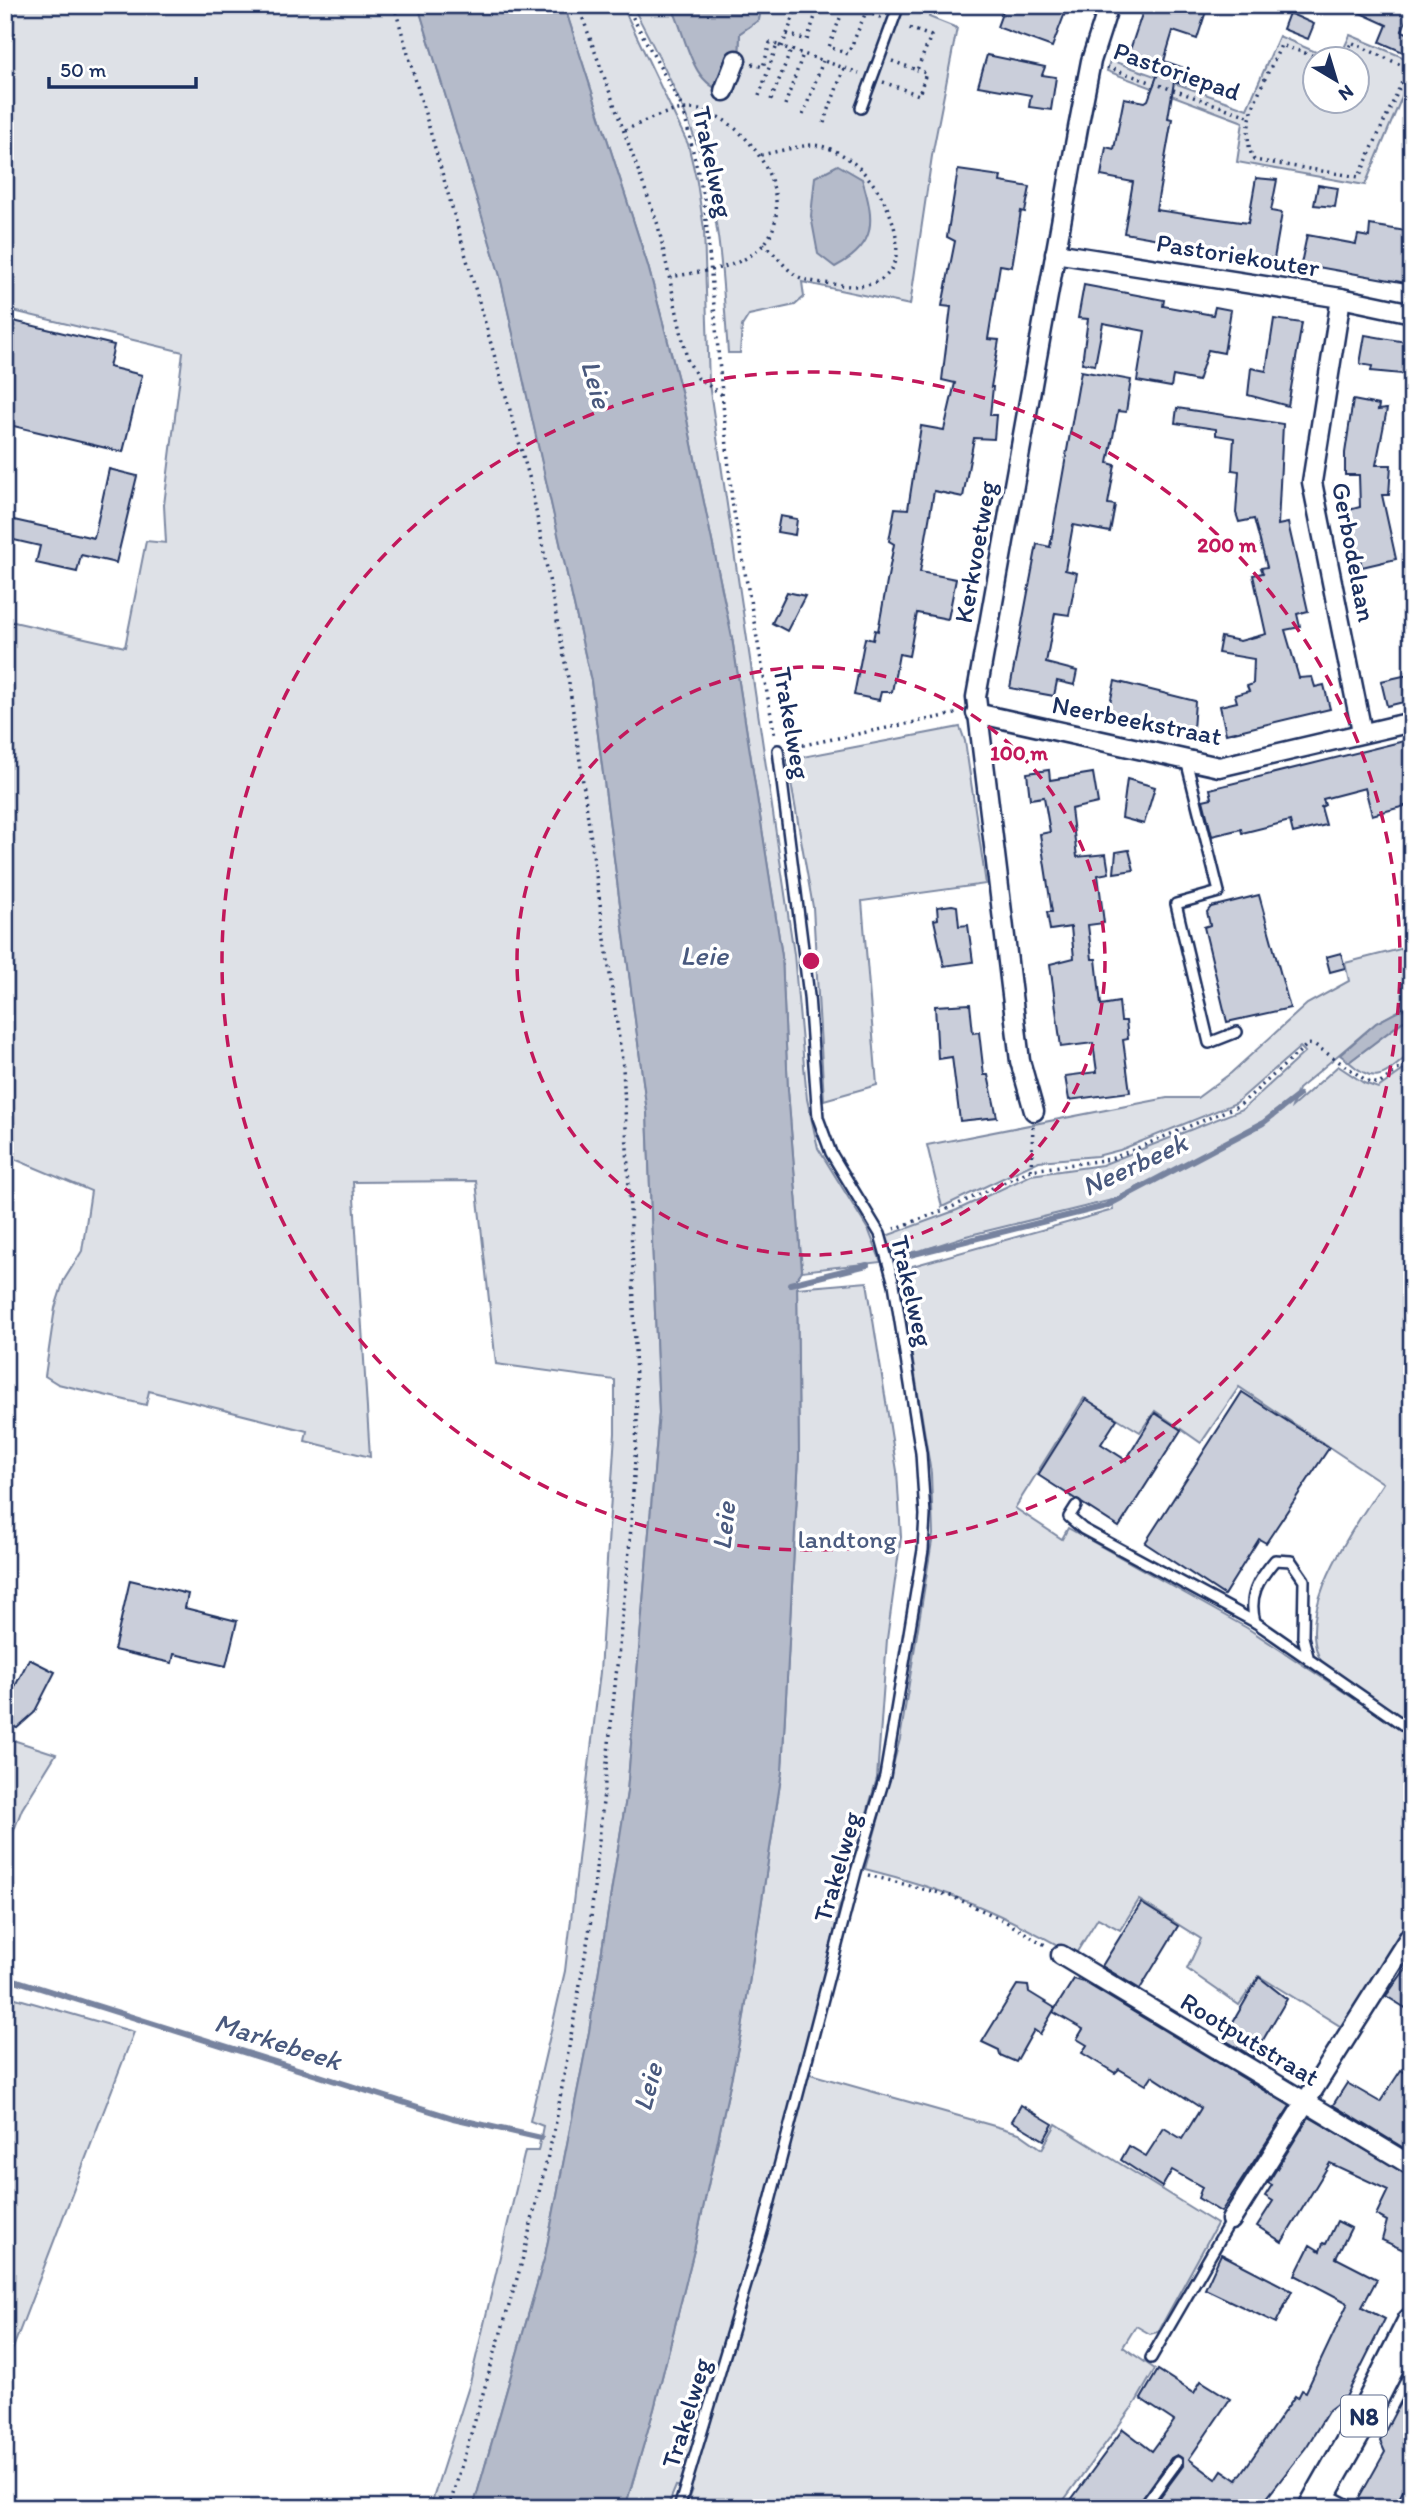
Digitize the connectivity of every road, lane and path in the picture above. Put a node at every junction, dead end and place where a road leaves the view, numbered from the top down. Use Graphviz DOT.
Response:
graph roads {
  1 [pos="394,5"];
  2 [pos="578,5"];
  3 [pos="626,5"];
  4 [pos="798,5"];
  5 [pos="819,5"];
  6 [pos="845,5"];
  7 [pos="869,5"];
  8 [pos="899,5"];
  9 [pos="1109,5"];
  10 [pos="787,34"];
  11 [pos="782,47"];
  12 [pos="791,50"];
  13 [pos="1372,51"];
  14 [pos="1302,52"];
  15 [pos="803,54"];
  16 [pos="736,60"];
  17 [pos="822,61"];
  18 [pos="1091,61"];
  19 [pos="759,65"];
  20 [pos="844,68"];
  21 [pos="1410,69"];
  22 [pos="917,70"];
  23 [pos="872,78"];
  24 [pos="724,91"];
  25 [pos="759,96"];
  26 [pos="771,100"];
  27 [pos="785,106"];
  28 [pos="861,108"];
  29 [pos="684,109"];
  30 [pos="803,114"];
  31 [pos="1251,117"];
  32 [pos="824,123"];
  33 [pos="624,130"];
  34 [pos="761,155"];
  35 [pos="763,244"];
  36 [pos="1055,253"];
  37 [pos="710,269"];
  38 [pos="671,277"];
  39 [pos="1340,298"];
  40 [pos="1412,313"];
  41 [pos="722,396"];
  42 [pos="976,713"];
  43 [pos="1412,722"];
  44 [pos="1362,732"];
  45 [pos="778,750"];
  46 [pos="1186,760"];
  47 [pos="1237,1032"];
  48 [pos="1412,1059"];
  49 [pos="1034,1111"];
  50 [pos="1031,1170"];
  51 [pos="880,1234"];
  52 [pos="1076,1506"];
  53 [pos="1255,1622"];
  54 [pos="1309,1660"];
  55 [pos="1412,1731"];
  56 [pos="856,1872"];
  57 [pos="1412,1933"];
  58 [pos="1061,1955"];
  59 [pos="1305,2103"];
  60 [pos="1412,2166"];
  61 [pos="1231,2220"];
  62 [pos="1408,2341"];
  63 [pos="1151,2358"];
  64 [pos="1177,2462"];
  65 [pos="1326,2504"];
  66 [pos="449,2508"];
  67 [pos="678,2508"];
  68 [pos="1143,2508"];
  1 -- 66 [label="path"];
  2 -- 33 [label="path"];
  3 -- 29 [label="path, Trakelweg"];
  4 -- 10 [label="path"];
  5 -- 10 [label="path"];
  6 -- 7 [label="path"];
  8 -- 23 [label="lane"];
  9 -- 18 [label="street, Kerkvoetweg"];
  10 -- 11 [label="path"];
  11 -- 12 [label="path"];
  11 -- 25 [label="path"];
  12 -- 15 [label="path"];
  12 -- 26 [label="path"];
  13 -- 21 [label="path"];
  14 -- 31 [label="path, Pastoriepad"];
  15 -- 17 [label="path"];
  15 -- 27 [label="path"];
  16 -- 24 [label="street"];
  17 -- 20 [label="path"];
  17 -- 30 [label="path"];
  18 -- 31 [label="path, Pastoriepad"];
  18 -- 36 [label="street, Kerkvoetweg"];
  19 -- 23 [label="path"];
  20 -- 23 [label="path"];
  20 -- 32 [label="path"];
  21 -- 31 [label="path"];
  22 -- 23 [label="path"];
  23 -- 28 [label="lane"];
  29 -- 33 [label="path"];
  29 -- 34 [label="path"];
  29 -- 37 [label="path, Trakelweg"];
  33 -- 38 [label="path"];
  34 -- 35 [label="path"];
  34 -- 35 [label="path"];
  35 -- 37 [label="path"];
  36 -- 39 [label="street, Pastoriekouter"];
  36 -- 42 [label="street, Kerkvoetweg"];
  37 -- 38 [label="path"];
  37 -- 41 [label="path, Trakelweg"];
  38 -- 41 [label="path"];
  39 -- 40 [label="street, Pastoriekouter"];
  39 -- 44 [label="street, Gerbodelaan"];
  41 -- 45 [label="path, Trakelweg"];
  42 -- 45 [label="path"];
  42 -- 46 [label="street, Neerbeekstraat"];
  42 -- 49 [label="street, Kerkvoetweg"];
  43 -- 44 [label="street, Neerbeekstraat"];
  44 -- 46 [label="street, Neerbeekstraat"];
  45 -- 51 [label="lane, Trakelweg"];
  46 -- 47 [label="lane"];
  48 -- 50 [label="path"];
  49 -- 50 [label="path"];
  50 -- 51 [label="path"];
  51 -- 56 [label="lane, Trakelweg"];
  52 -- 53 [label="lane"];
  53 -- 54 [label="lane"];
  53 -- 54 [label="lane"];
  54 -- 55 [label="lane"];
  56 -- 58 [label="path"];
  56 -- 67 [label="lane, Trakelweg"];
  57 -- 59 [label="street"];
  58 -- 59 [label="street, Rootputstraat"];
  59 -- 60 [label="street, Rootputstraat"];
  59 -- 61 [label="street"];
  61 -- 63 [label="lane"];
  62 -- 65 [label="main road, N8"];
  64 -- 68 [label="lane"];
}
